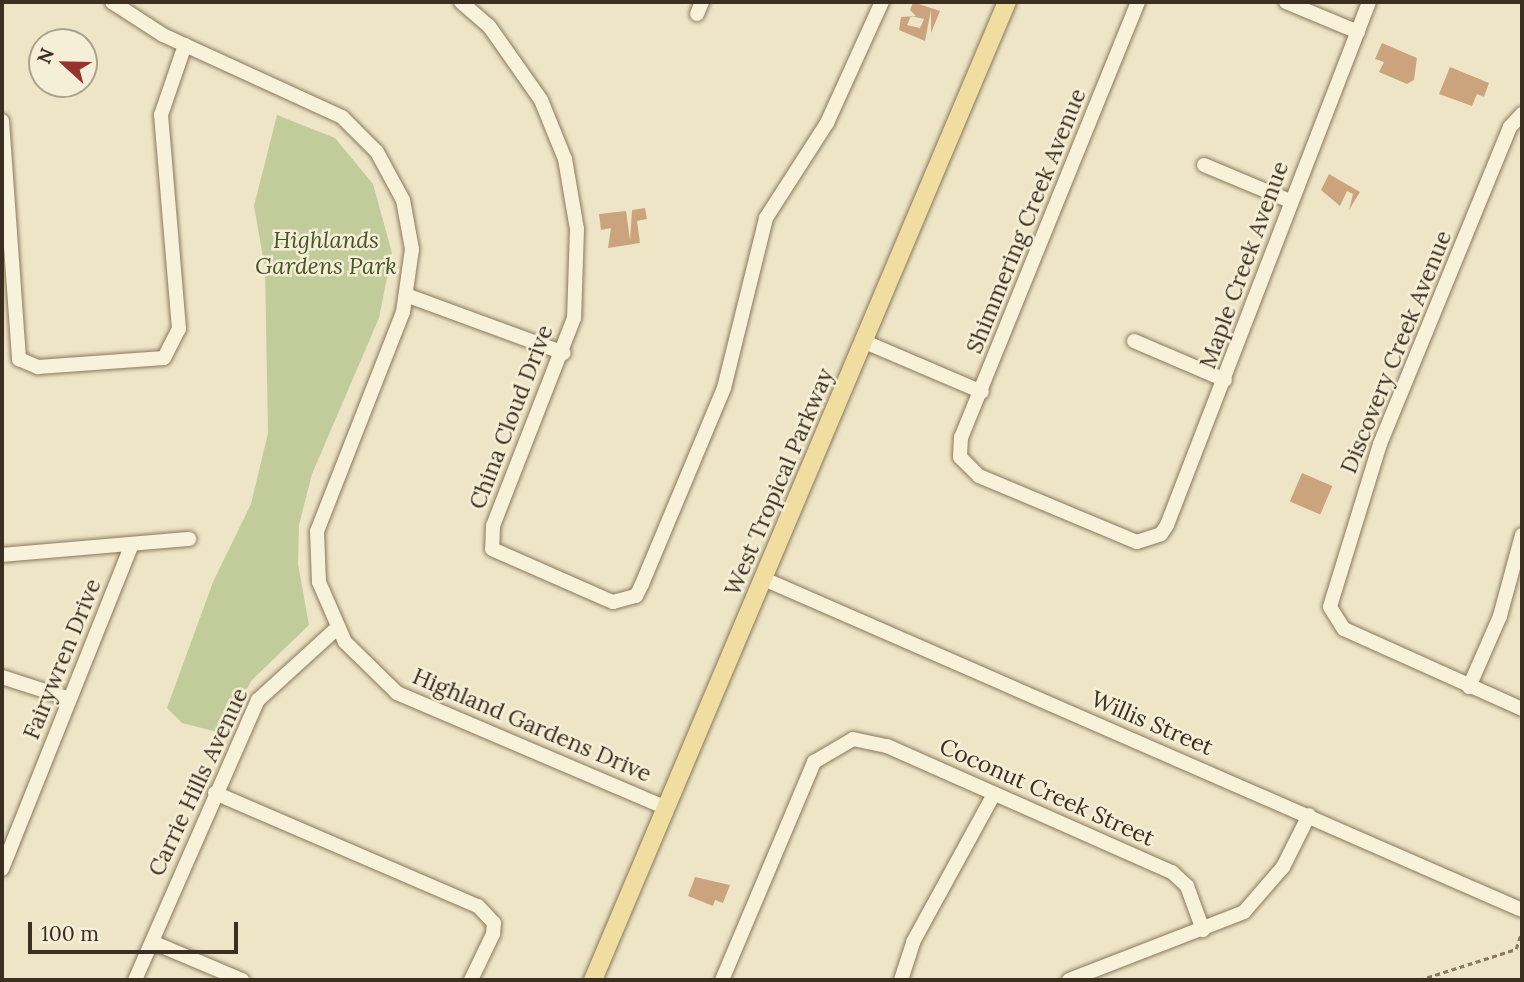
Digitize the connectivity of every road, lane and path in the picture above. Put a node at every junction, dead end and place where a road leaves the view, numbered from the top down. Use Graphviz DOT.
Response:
graph roads {
  1 [pos="112,2"];
  2 [pos="461,2"];
  3 [pos="882,2"];
  4 [pos="1007,2"];
  5 [pos="1138,2"];
  6 [pos="1286,2"];
  7 [pos="1369,2"];
  8 [pos="1358,32"];
  9 [pos="186,45"];
  10 [pos="1522,114"];
  11 [pos="2,121"];
  12 [pos="1204,165"];
  13 [pos="1290,201"];
  14 [pos="406,295"];
  15 [pos="1134,341"];
  16 [pos="865,342"];
  17 [pos="564,353"];
  18 [pos="1225,380"];
  19 [pos="982,392"];
  20 [pos="960,457"];
  21 [pos="1522,535"];
  22 [pos="189,539"];
  23 [pos="132,544"];
  24 [pos="2,555"];
  25 [pos="764,579"];
  26 [pos="337,628"];
  27 [pos="2,677"];
  28 [pos="1469,687"];
  29 [pos="70,699"];
  30 [pos="1522,709"];
  31 [pos="215,793"];
  32 [pos="994,794"];
  33 [pos="667,808"];
  34 [pos="1309,815"];
  35 [pos="2,869"];
  36 [pos="1522,910"];
  37 [pos="1203,930"];
  38 [pos="1522,930"];
  39 [pos="152,942"];
  40 [pos="135,980"];
  41 [pos="242,980"];
  42 [pos="471,980"];
  43 [pos="593,980"];
  44 [pos="722,980"];
  45 [pos="901,980"];
  46 [pos="1069,980"];
  47 [pos="1419,980"];
  1 -- 9 [label="street, Highland Gardens Drive"];
  2 -- 17 [label="street, China Cloud Drive"];
  3 -- 17 [label="street, China Cloud Drive"];
  4 -- 16 [label="main road, West Tropical Parkway"];
  5 -- 19 [label="street, Shimmering Creek Avenue"];
  6 -- 8 [label="street"];
  7 -- 8 [label="street, Maple Creek Avenue"];
  8 -- 13 [label="street, Maple Creek Avenue"];
  9 -- 11 [label="street"];
  9 -- 14 [label="street, Highland Gardens Drive"];
  10 -- 28 [label="street, Discovery Creek Avenue"];
  12 -- 13 [label="street"];
  13 -- 18 [label="street, Maple Creek Avenue"];
  14 -- 17 [label="street"];
  14 -- 26 [label="street, Highland Gardens Drive"];
  15 -- 18 [label="street"];
  16 -- 19 [label="street"];
  16 -- 25 [label="main road, West Tropical Parkway"];
  18 -- 20 [label="street, Maple Creek Avenue"];
  19 -- 20 [label="street, Shimmering Creek Avenue"];
  21 -- 28 [label="street"];
  22 -- 23 [label="street"];
  23 -- 24 [label="street"];
  23 -- 29 [label="street, Fairywren Drive"];
  25 -- 33 [label="main road, West Tropical Parkway"];
  25 -- 34 [label="street, Willis Street"];
  26 -- 31 [label="street, Carrie Hills Avenue"];
  26 -- 33 [label="street, Highland Gardens Drive"];
  27 -- 29 [label="street"];
  28 -- 30 [label="street"];
  29 -- 35 [label="street, Fairywren Drive"];
  31 -- 39 [label="street, Carrie Hills Avenue"];
  31 -- 42 [label="street"];
  32 -- 37 [label="street, Coconut Creek Street"];
  32 -- 44 [label="street, Coconut Creek Street"];
  32 -- 45 [label="street"];
  33 -- 43 [label="main road, West Tropical Parkway"];
  34 -- 36 [label="street, Willis Street"];
  34 -- 37 [label="street"];
  37 -- 46 [label="street"];
  38 -- 47 [label="path"];
  39 -- 40 [label="street, Carrie Hills Avenue"];
  39 -- 41 [label="street"];
}
